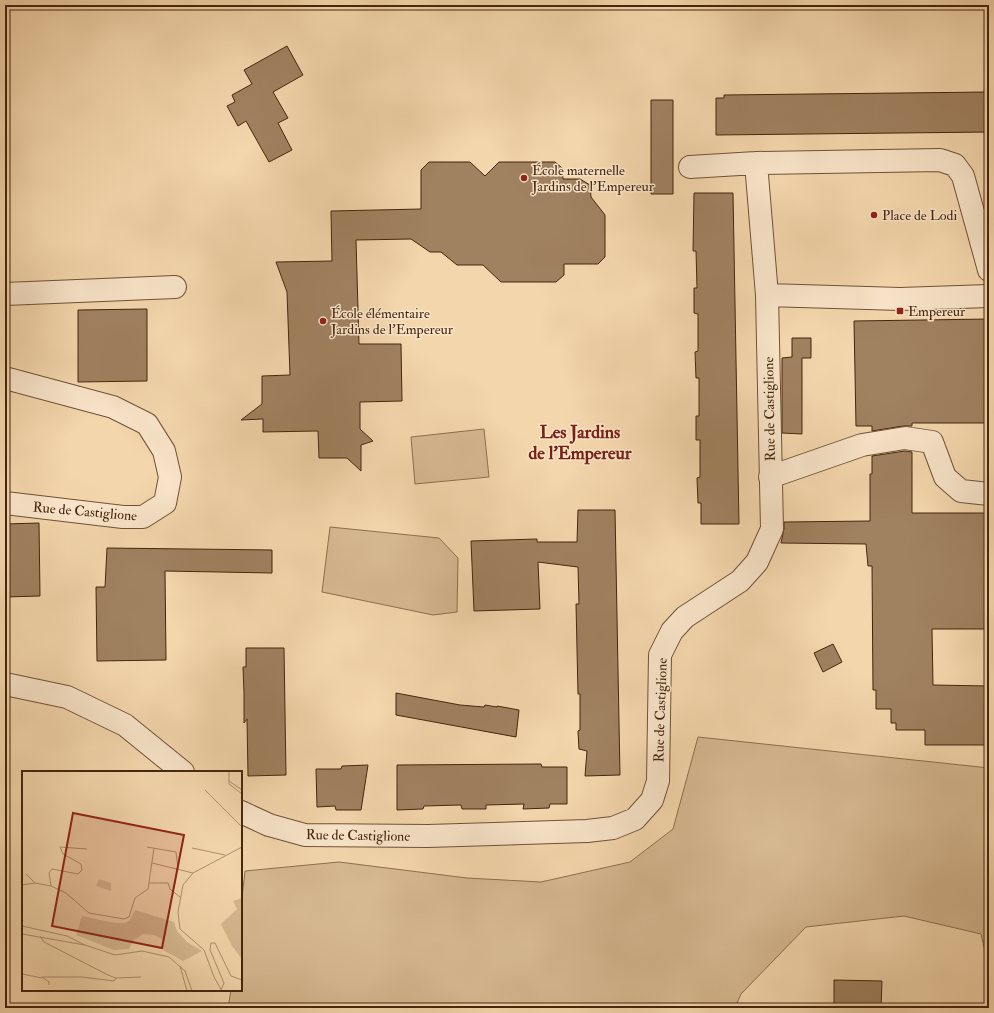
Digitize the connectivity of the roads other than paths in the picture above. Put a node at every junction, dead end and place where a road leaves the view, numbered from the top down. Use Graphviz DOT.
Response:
graph roads {
  1 [pos="756,163"];
  2 [pos="690,167"];
  3 [pos="989,270"];
  4 [pos="174,287"];
  5 [pos="5,294"];
  6 [pos="766,295"];
  7 [pos="989,296"];
  8 [pos="5,378"];
  9 [pos="770,476"];
  10 [pos="989,494"];
  11 [pos="5,503"];
  12 [pos="5,684"];
  13 [pos="182,771"];
  14 [pos="242,812"];
  1 -- 2 [label="street"];
  1 -- 3 [label="street"];
  1 -- 6 [label="street, Rue de Castiglione"];
  4 -- 5 [label="street"];
  6 -- 7 [label="street"];
  6 -- 9 [label="street, Rue de Castiglione"];
  8 -- 11 [label="street, Rue de Castiglione"];
  9 -- 10 [label="street"];
  9 -- 14 [label="street, Rue de Castiglione"];
  12 -- 13 [label="street"];
}
